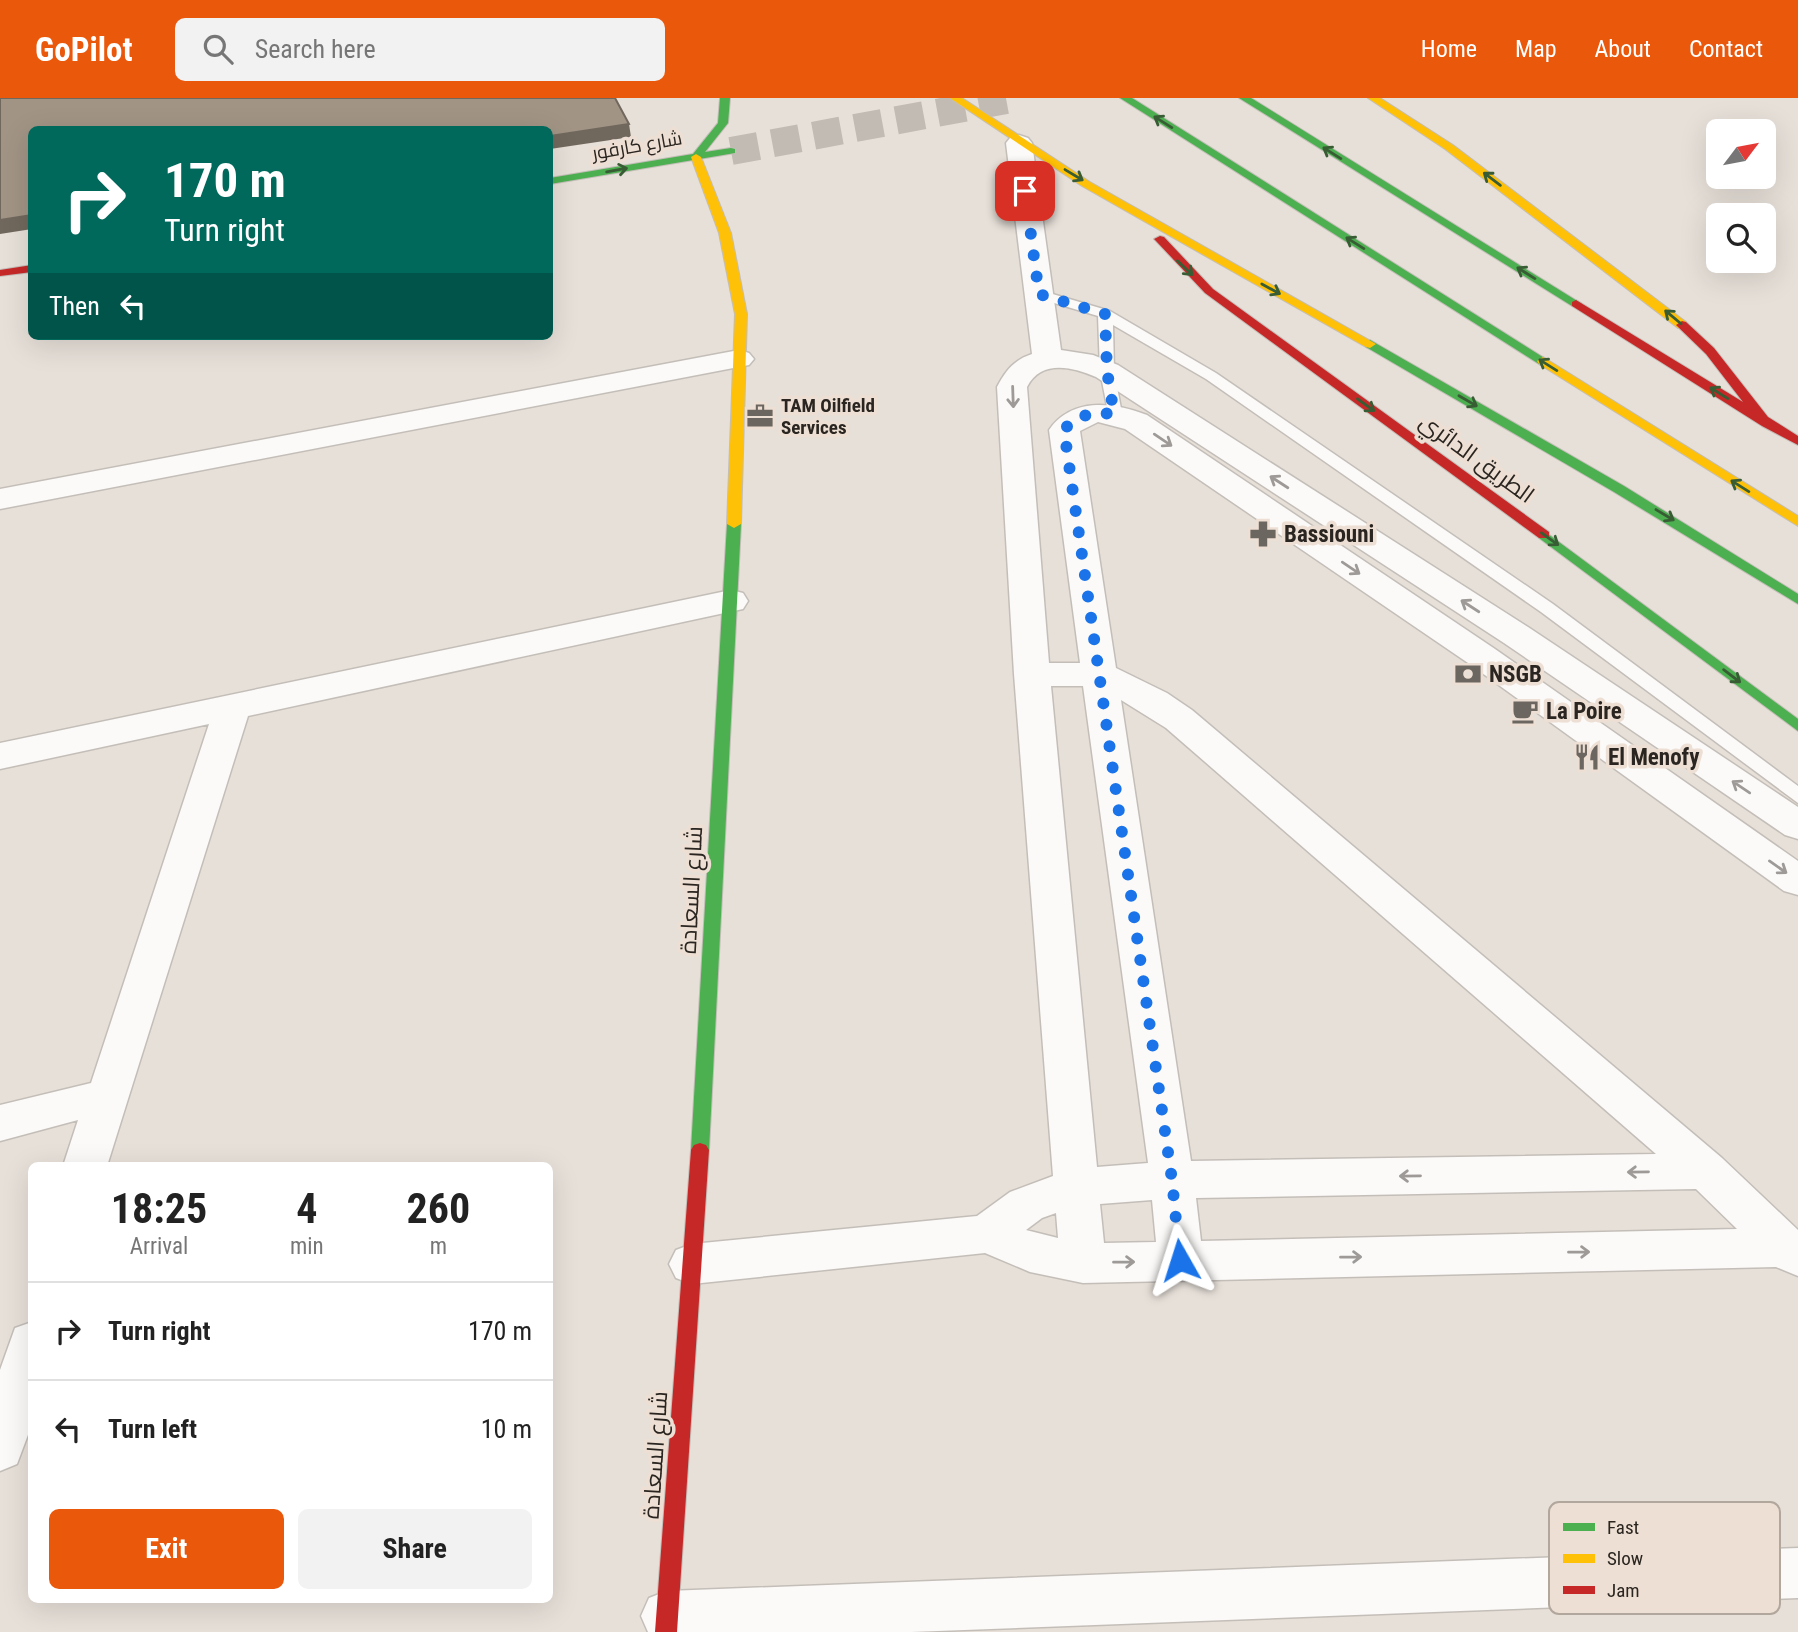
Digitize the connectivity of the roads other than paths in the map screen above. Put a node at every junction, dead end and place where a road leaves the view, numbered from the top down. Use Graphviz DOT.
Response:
graph roads {
  1 [pos="725,98"];
  2 [pos="955,98"];
  3 [pos="1125,98"];
  4 [pos="1244,98"];
  5 [pos="1373,98"];
  6 [pos="1019,142"];
  7 [pos="731,151"];
  8 [pos="696,157"];
  9 [pos="553,181"];
  10 [pos="1141,216"];
  11 [pos="28,269"];
  12 [pos="0,273"];
  13 [pos="1039,294"];
  14 [pos="1105,314"];
  15 [pos="739,359"];
  16 [pos="1048,360"];
  17 [pos="1107,371"];
  18 [pos="1114,414"];
  19 [pos="1766,423"];
  20 [pos="1798,441"];
  21 [pos="0,499"];
  22 [pos="1798,522"];
  23 [pos="1798,600"];
  24 [pos="731,601"];
  25 [pos="1516,635"];
  26 [pos="1483,657"];
  27 [pos="1032,674"];
  28 [pos="1100,675"];
  29 [pos="233,706"];
  30 [pos="1798,726"];
  31 [pos="0,756"];
  32 [pos="1798,796"];
  33 [pos="1798,825"];
  34 [pos="1798,881"];
  35 [pos="106,1096"];
  36 [pos="0,1123"];
  37 [pos="86,1162"];
  38 [pos="1706,1171"];
  39 [pos="1172,1180"];
  40 [pos="1075,1187"];
  41 [pos="987,1234"];
  42 [pos="1792,1253"];
  43 [pos="1180,1260"];
  44 [pos="1083,1263"];
  45 [pos="692,1264"];
  46 [pos="28,1356"];
  47 [pos="0,1448"];
  48 [pos="1798,1573"];
  49 [pos="1780,1574"];
  50 [pos="1549,1584"];
  51 [pos="666,1624"];
  1 -- 8 [label="main road"];
  2 -- 6 [label="main road, الطريق الدائري"];
  22 -- 3 [label="main road, one-way"];
  19 -- 4 [label="main road, one-way"];
  19 -- 5 [label="main road, one-way"];
  6 -- 10 [label="main road, الطريق الدائري, one-way"];
  6 -- 13 [label="street"];
  7 -- 8 [label="main road, شارع كارفور"];
  9 -- 8 [label="main road, شارع كارفور, one-way"];
  8 -- 15 [label="main road, شارع السعادة"];
  10 -- 23 [label="main road, الطريق الدائري, one-way"];
  10 -- 30 [label="main road, الطريق الدائري, one-way"];
  11 -- 12 [label="main road"];
  13 -- 14 [label="lane"];
  13 -- 16 [label="street"];
  14 -- 17 [label="lane"];
  14 -- 32 [label="lane"];
  15 -- 21 [label="street"];
  15 -- 24 [label="main road, شارع السعادة"];
  16 -- 17 [label="street"];
  16 -- 27 [label="street, one-way"];
  17 -- 18 [label="lane"];
  25 -- 17 [label="street, one-way"];
  18 -- 26 [label="street, one-way"];
  18 -- 28 [label="street"];
  19 -- 20 [label="main road"];
  24 -- 29 [label="street"];
  24 -- 45 [label="main road, شارع السعادة"];
  25 -- 26 [label="street"];
  33 -- 25 [label="street, one-way"];
  26 -- 34 [label="street, one-way"];
  27 -- 28 [label="street"];
  27 -- 40 [label="street"];
  28 -- 38 [label="street"];
  28 -- 39 [label="street"];
  29 -- 31 [label="street"];
  29 -- 35 [label="street"];
  35 -- 36 [label="street"];
  35 -- 37 [label="street"];
  38 -- 39 [label="street, one-way"];
  38 -- 42 [label="street"];
  39 -- 40 [label="street"];
  39 -- 43 [label="street"];
  40 -- 41 [label="street"];
  40 -- 44 [label="street"];
  41 -- 44 [label="street"];
  41 -- 45 [label="street"];
  43 -- 42 [label="street, one-way"];
  44 -- 43 [label="street, one-way"];
  45 -- 51 [label="main road, شارع السعادة"];
  46 -- 47 [label="street"];
  48 -- 49 [label="street"];
  50 -- 51 [label="street"];
}
